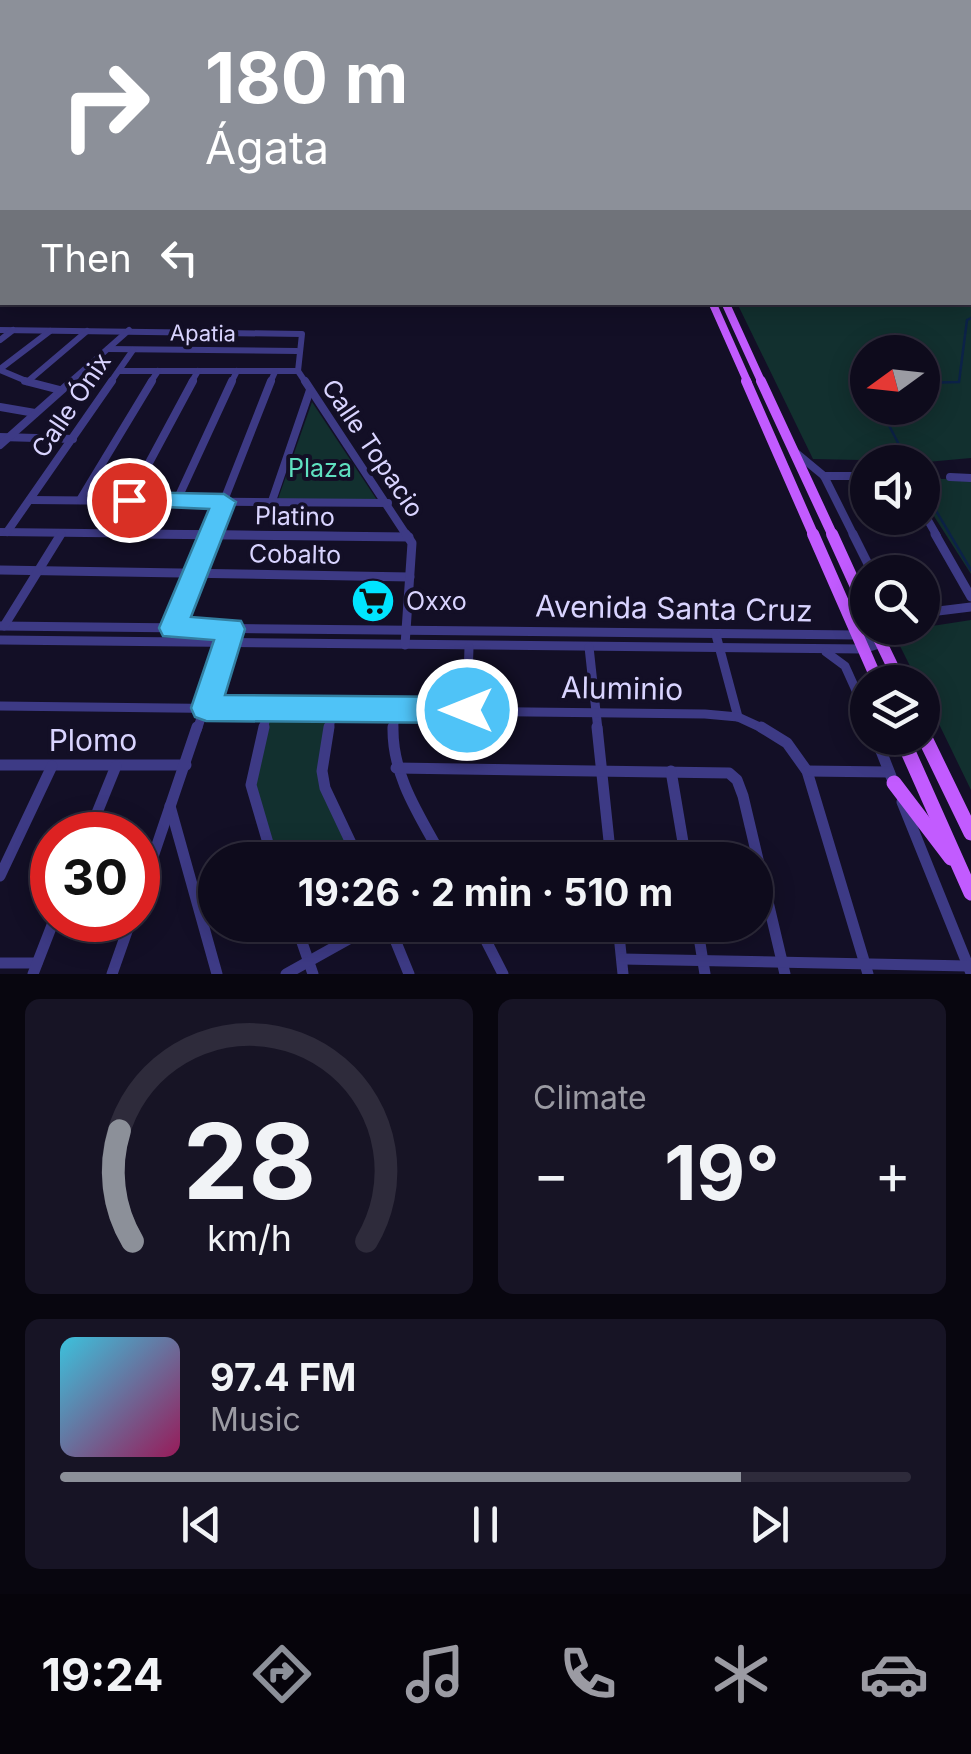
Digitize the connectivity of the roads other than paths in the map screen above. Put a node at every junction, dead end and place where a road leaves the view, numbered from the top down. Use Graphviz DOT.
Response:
graph roads {
  1 [pos="713,305"];
  2 [pos="727,305"];
  3 [pos="0,330"];
  4 [pos="14,330"];
  5 [pos="128,330"];
  6 [pos="50,331"];
  7 [pos="87,331"];
  8 [pos="0,340"];
  9 [pos="108,349"];
  10 [pos="134,350"];
  11 [pos="297,351"];
  12 [pos="0,370"];
  13 [pos="158,371"];
  14 [pos="198,371"];
  15 [pos="118,372"];
  16 [pos="237,372"];
  17 [pos="274,372"];
  18 [pos="298,372"];
  19 [pos="745,378"];
  20 [pos="760,379"];
  21 [pos="28,382"];
  22 [pos="60,390"];
  23 [pos="310,390"];
  24 [pos="0,407"];
  25 [pos="36,413"];
  26 [pos="72,438"];
  27 [pos="2,440"];
  28 [pos="792,450"];
  29 [pos="824,476"];
  30 [pos="850,476"];
  31 [pos="950,477"];
  32 [pos="971,478"];
  33 [pos="30,500"];
  34 [pos="80,500"];
  35 [pos="129,500"];
  36 [pos="177,500"];
  37 [pos="272,501"];
  38 [pos="224,502"];
  39 [pos="388,503"];
  40 [pos="3,532"];
  41 [pos="61,534"];
  42 [pos="211,535"];
  43 [pos="936,535"];
  44 [pos="409,536"];
  45 [pos="864,555"];
  46 [pos="0,570"];
  47 [pos="38,571"];
  48 [pos="196,572"];
  49 [pos="850,574"];
  50 [pos="410,577"];
  51 [pos="971,597"];
  52 [pos="971,607"];
  53 [pos="940,611"];
  54 [pos="850,619"];
  55 [pos="2,626"];
  56 [pos="173,628"];
  57 [pos="231,629"];
  58 [pos="407,630"];
  59 [pos="716,635"];
  60 [pos="850,635"];
  61 [pos="0,640"];
  62 [pos="226,643"];
  63 [pos="405,645"];
  64 [pos="861,645"];
  65 [pos="877,645"];
  66 [pos="468,646"];
  67 [pos="589,647"];
  68 [pos="721,650"];
  69 [pos="822,650"];
  70 [pos="863,650"];
  71 [pos="851,665"];
  72 [pos="870,665"];
  73 [pos="850,674"];
  74 [pos="0,706"];
  75 [pos="206,708"];
  76 [pos="268,709"];
  77 [pos="332,710"];
  78 [pos="396,710"];
  79 [pos="467,710"];
  80 [pos="598,712"];
  81 [pos="738,717"];
  82 [pos="883,755"];
  83 [pos="910,755"];
  84 [pos="933,755"];
  85 [pos="0,764"];
  86 [pos="186,765"];
  87 [pos="52,766"];
  88 [pos="116,766"];
  89 [pos="396,768"];
  90 [pos="671,770"];
  91 [pos="604,771"];
  92 [pos="807,771"];
  93 [pos="892,778"];
  94 [pos="170,806"];
  95 [pos="97,812"];
  96 [pos="971,833"];
  97 [pos="160,836"];
  98 [pos="268,842"];
  99 [pos="350,842"];
  100 [pos="435,842"];
  101 [pos="610,842"];
  102 [pos="683,842"];
  103 [pos="962,871"];
  104 [pos="0,876"];
  105 [pos="971,893"];
  106 [pos="45,942"];
  107 [pos="123,942"];
  108 [pos="302,942"];
  109 [pos="349,942"];
  110 [pos="396,942"];
  111 [pos="487,942"];
  112 [pos="620,942"];
  113 [pos="700,942"];
  114 [pos="0,963"];
  115 [pos="623,967"];
  116 [pos="311,968"];
  117 [pos="704,968"];
  118 [pos="784,968"];
  119 [pos="866,968"];
  120 [pos="35,969"];
  121 [pos="969,969"];
  122 [pos="112,974"];
  123 [pos="217,974"];
  124 [pos="286,974"];
  125 [pos="409,974"];
  126 [pos="503,974"];
  1 -- 19 [label="main road"];
  2 -- 20 [label="main road"];
  3 -- 4 [label="street"];
  4 -- 6 [label="street"];
  4 -- 8 [label="street"];
  5 -- 7 [label="street"];
  5 -- 9 [label="street"];
  5 -- 11 [label="street, Calle Topacio"];
  6 -- 7 [label="street"];
  6 -- 12 [label="street"];
  7 -- 21 [label="street"];
  9 -- 10 [label="street, Apatia"];
  9 -- 22 [label="street"];
  10 -- 11 [label="street, Apatia"];
  10 -- 15 [label="street, Calle Ónix"];
  11 -- 18 [label="street, Calle Topacio"];
  12 -- 21 [label="street"];
  13 -- 14 [label="street"];
  13 -- 15 [label="street"];
  13 -- 34 [label="street"];
  14 -- 16 [label="street"];
  14 -- 35 [label="street"];
  15 -- 26 [label="street, Calle Ónix"];
  16 -- 17 [label="street"];
  16 -- 36 [label="street"];
  17 -- 18 [label="street"];
  17 -- 38 [label="street"];
  18 -- 23 [label="street, Calle Topacio"];
  19 -- 20 [label="main road"];
  19 -- 54 [label="main road"];
  20 -- 28 [label="main road"];
  21 -- 22 [label="street"];
  22 -- 25 [label="street"];
  23 -- 37 [label="street"];
  23 -- 39 [label="street, Calle Topacio"];
  24 -- 25 [label="street"];
  25 -- 27 [label="street"];
  26 -- 27 [label="street"];
  26 -- 33 [label="street, Calle Ónix"];
  28 -- 29 [label="street"];
  28 -- 49 [label="main road"];
  29 -- 30 [label="street"];
  29 -- 45 [label="street"];
  31 -- 32 [label="street"];
  33 -- 34 [label="street"];
  33 -- 40 [label="street, Calle Ónix"];
  34 -- 35 [label="street"];
  35 -- 36 [label="street"];
  36 -- 38 [label="street"];
  37 -- 38 [label="street"];
  37 -- 39 [label="street"];
  38 -- 42 [label="street"];
  39 -- 44 [label="street, Calle Topacio"];
  40 -- 41 [label="street, Platino"];
  41 -- 42 [label="street, Platino"];
  41 -- 47 [label="street"];
  42 -- 44 [label="street, Platino"];
  42 -- 48 [label="street"];
  43 -- 51 [label="street"];
  44 -- 50 [label="street, Calle Topacio"];
  46 -- 47 [label="street, Cobalto"];
  47 -- 48 [label="street, Cobalto"];
  47 -- 55 [label="street"];
  48 -- 50 [label="street, Cobalto"];
  48 -- 56 [label="street"];
  50 -- 58 [label="street, Calle Topacio"];
  52 -- 53 [label="street"];
  55 -- 56 [label="street, Avenida Santa Cruz"];
  56 -- 57 [label="street, Avenida Santa Cruz"];
  57 -- 58 [label="street, Avenida Santa Cruz"];
  57 -- 62 [label="street"];
  58 -- 59 [label="street, Avenida Santa Cruz"];
  58 -- 63 [label="street, Calle Topacio"];
  59 -- 60 [label="street, Avenida Santa Cruz"];
  59 -- 68 [label="street"];
  61 -- 62 [label="street, Avenida Santa Cruz"];
  62 -- 63 [label="street, Avenida Santa Cruz"];
  62 -- 75 [label="street"];
  63 -- 66 [label="street, Avenida Santa Cruz"];
  64 -- 70 [label="main road"];
  65 -- 70 [label="street, Avenida Santa Cruz"];
  66 -- 67 [label="street, Avenida Santa Cruz"];
  66 -- 79 [label="street"];
  67 -- 68 [label="street, Avenida Santa Cruz"];
  67 -- 80 [label="street"];
  68 -- 69 [label="street, Avenida Santa Cruz"];
  68 -- 81 [label="street"];
  69 -- 70 [label="street, Avenida Santa Cruz"];
  69 -- 73 [label="street"];
  70 -- 71 [label="street"];
  70 -- 72 [label="main road"];
  74 -- 75 [label="street, Aluminio"];
  75 -- 76 [label="street, Aluminio"];
  75 -- 86 [label="street"];
  76 -- 77 [label="street, Aluminio"];
  76 -- 98 [label="street"];
  77 -- 78 [label="street, Aluminio"];
  77 -- 99 [label="street"];
  78 -- 79 [label="street, Aluminio"];
  78 -- 89 [label="street"];
  79 -- 80 [label="street, Aluminio"];
  80 -- 81 [label="street, Aluminio"];
  80 -- 91 [label="street"];
  81 -- 92 [label="street"];
  82 -- 93 [label="street"];
  83 -- 103 [label="main road"];
  84 -- 96 [label="main road"];
  85 -- 87 [label="street, Plomo"];
  86 -- 88 [label="street, Plomo"];
  86 -- 94 [label="street"];
  87 -- 88 [label="street, Plomo"];
  87 -- 104 [label="street"];
  88 -- 95 [label="street"];
  89 -- 91 [label="street"];
  89 -- 100 [label="street"];
  90 -- 91 [label="street"];
  90 -- 102 [label="street"];
  90 -- 118 [label="street"];
  91 -- 101 [label="street"];
  92 -- 93 [label="street"];
  92 -- 119 [label="street"];
  93 -- 103 [label="main road"];
  93 -- 121 [label="street"];
  94 -- 97 [label="street"];
  94 -- 123 [label="street"];
  103 -- 105 [label="main road"];
  106 -- 120 [label="street"];
  107 -- 122 [label="street"];
  108 -- 116 [label="street"];
  109 -- 116 [label="street"];
  110 -- 125 [label="street"];
  111 -- 126 [label="street"];
  112 -- 115 [label="street"];
  113 -- 117 [label="street"];
  114 -- 120 [label="street"];
  115 -- 117 [label="street"];
  116 -- 124 [label="street"];
  117 -- 118 [label="street"];
  118 -- 119 [label="street"];
  119 -- 121 [label="street"];
}
